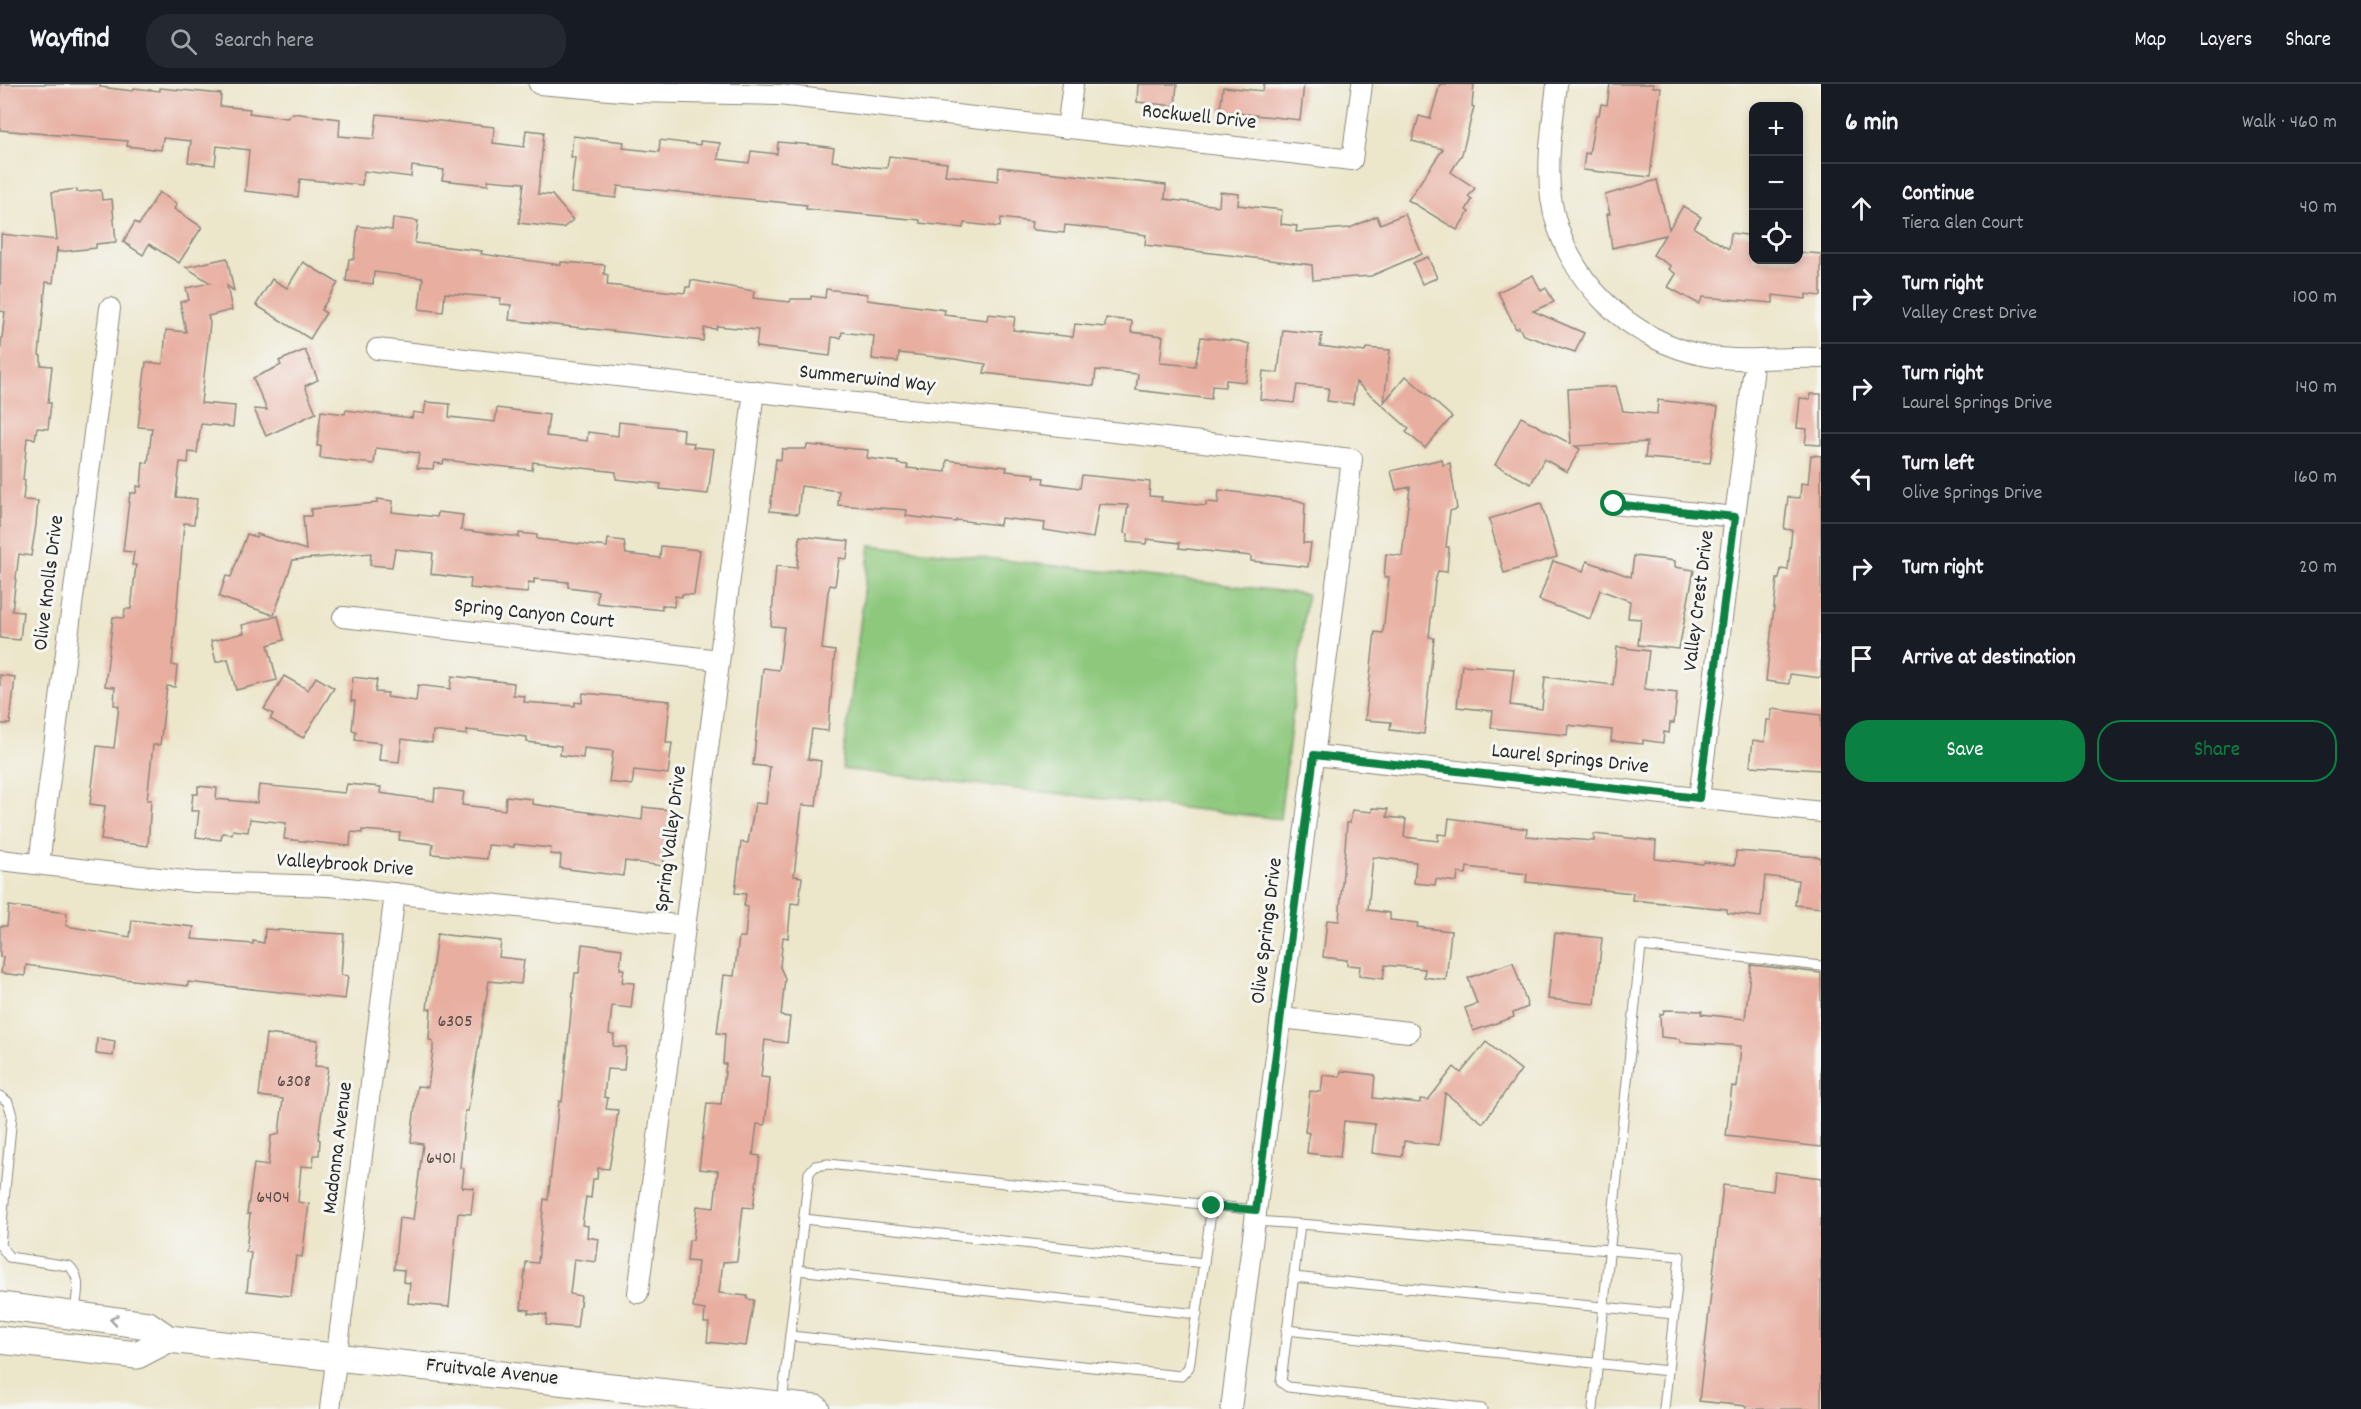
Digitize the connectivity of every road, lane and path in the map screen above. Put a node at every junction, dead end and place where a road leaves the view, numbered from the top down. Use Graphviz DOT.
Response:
graph roads {
  1 [pos="539,84"];
  2 [pos="1073,84"];
  3 [pos="1362,84"];
  4 [pos="1557,84"];
  5 [pos="1067,128"];
  6 [pos="110,308"];
  7 [pos="377,349"];
  8 [pos="1821,358"];
  9 [pos="1753,375"];
  10 [pos="753,392"];
  11 [pos="1352,459"];
  12 [pos="1614,504"];
  13 [pos="1735,517"];
  14 [pos="343,617"];
  15 [pos="719,660"];
  16 [pos="1314,755"];
  17 [pos="1699,798"];
  18 [pos="1821,812"];
  19 [pos="0,860"];
  20 [pos="39,864"];
  21 [pos="395,893"];
  22 [pos="685,926"];
  23 [pos="1821,966"];
  24 [pos="1281,1018"];
  25 [pos="1409,1032"];
  26 [pos="0,1096"];
  27 [pos="1212,1206"];
  28 [pos="1256,1216"];
  29 [pos="804,1219"];
  30 [pos="1300,1224"];
  31 [pos="1608,1250"];
  32 [pos="1204,1263"];
  33 [pos="798,1270"];
  34 [pos="1293,1277"];
  35 [pos="638,1293"];
  36 [pos="0,1306"];
  37 [pos="1603,1308"];
  38 [pos="1197,1314"];
  39 [pos="1674,1314"];
  40 [pos="74,1315"];
  41 [pos="1286,1329"];
  42 [pos="790,1336"];
  43 [pos="168,1339"];
  44 [pos="0,1340"];
  45 [pos="337,1355"];
  46 [pos="1597,1363"];
  47 [pos="1668,1371"];
  48 [pos="782,1405"];
  49 [pos="330,1409"];
  50 [pos="816,1409"];
  51 [pos="1231,1409"];
  52 [pos="1482,1409"];
  53 [pos="1593,1409"];
  54 [pos="1664,1409"];
  1 -- 5 [label="street, Rockwell Drive"];
  2 -- 5 [label="street"];
  3 -- 5 [label="street, Rockwell Drive"];
  4 -- 8 [label="street"];
  6 -- 20 [label="street, Olive Knolls Drive"];
  7 -- 10 [label="street, Summerwind Way"];
  9 -- 13 [label="street, Valley Crest Drive"];
  10 -- 11 [label="street, Summerwind Way"];
  10 -- 15 [label="street, Spring Valley Drive"];
  11 -- 16 [label="street, Olive Springs Drive"];
  12 -- 13 [label="street"];
  13 -- 17 [label="street, Valley Crest Drive"];
  14 -- 15 [label="street, Spring Canyon Court"];
  15 -- 22 [label="street, Spring Valley Drive"];
  16 -- 17 [label="street, Laurel Springs Drive"];
  16 -- 24 [label="street, Olive Springs Drive"];
  17 -- 18 [label="street, Laurel Springs Drive"];
  19 -- 20 [label="street, Valleybrook Drive"];
  20 -- 21 [label="street, Valleybrook Drive"];
  21 -- 22 [label="street, Valleybrook Drive"];
  21 -- 45 [label="street, Madonna Avenue"];
  22 -- 35 [label="street, Spring Valley Drive"];
  23 -- 31 [label="lane"];
  24 -- 25 [label="street"];
  24 -- 28 [label="street, Olive Springs Drive"];
  26 -- 40 [label="lane"];
  27 -- 28 [label="lane"];
  27 -- 29 [label="lane"];
  27 -- 32 [label="lane"];
  28 -- 30 [label="lane"];
  28 -- 51 [label="street, Olive Springs Drive"];
  29 -- 32 [label="lane"];
  29 -- 33 [label="lane"];
  30 -- 31 [label="lane"];
  30 -- 34 [label="lane"];
  31 -- 37 [label="lane"];
  31 -- 39 [label="lane"];
  32 -- 38 [label="lane"];
  33 -- 38 [label="lane"];
  33 -- 42 [label="lane"];
  34 -- 37 [label="lane"];
  34 -- 41 [label="lane"];
  36 -- 40 [label="main road, Fruitvale Avenue"];
  37 -- 39 [label="lane"];
  37 -- 46 [label="lane"];
  38 -- 42 [label="lane"];
  39 -- 47 [label="lane"];
  43 -- 40 [label="main road, Fruitvale Avenue, one-way"];
  41 -- 46 [label="lane"];
  41 -- 52 [label="lane"];
  42 -- 48 [label="lane"];
  43 -- 44 [label="main road"];
  43 -- 45 [label="main road, Fruitvale Avenue"];
  45 -- 48 [label="main road, Fruitvale Avenue"];
  45 -- 49 [label="street, Madonna Avenue"];
  46 -- 47 [label="lane"];
  46 -- 53 [label="lane"];
  47 -- 54 [label="lane"];
  48 -- 50 [label="main road, Fruitvale Avenue"];
}
